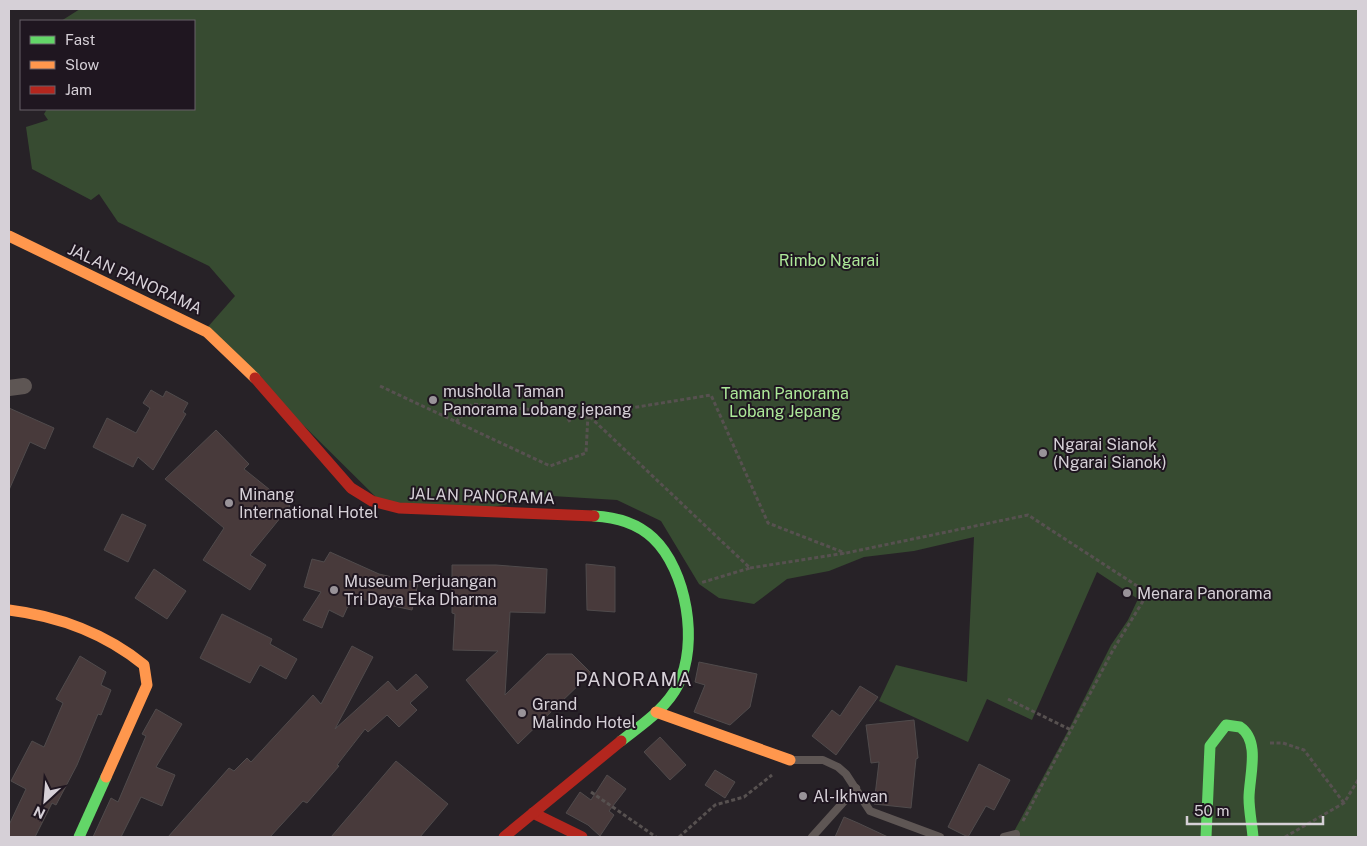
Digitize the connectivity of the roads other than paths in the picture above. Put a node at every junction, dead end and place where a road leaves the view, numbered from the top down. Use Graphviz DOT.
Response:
graph roads {
  1 [pos="9,236"];
  2 [pos="9,610"];
  3 [pos="656,712"];
  4 [pos="790,760"];
  5 [pos="856,788"];
  6 [pos="533,813"];
  7 [pos="1016,834"];
  8 [pos="79,837"];
  9 [pos="504,837"];
  10 [pos="582,837"];
  11 [pos="812,837"];
  12 [pos="940,837"];
  13 [pos="1004,837"];
  14 [pos="1206,837"];
  15 [pos="1253,837"];
  1 -- 3 [label="main road, JALAN PANORAMA"];
  2 -- 8 [label="main road"];
  3 -- 4 [label="main road"];
  3 -- 6 [label="main road, JALAN PANORAMA"];
  4 -- 5 [label="lane"];
  5 -- 11 [label="lane"];
  5 -- 12 [label="lane"];
  6 -- 9 [label="main road, JALAN PANORAMA"];
  6 -- 10 [label="main road"];
  7 -- 13 [label="lane"];
  14 -- 15 [label="main road"];
}
